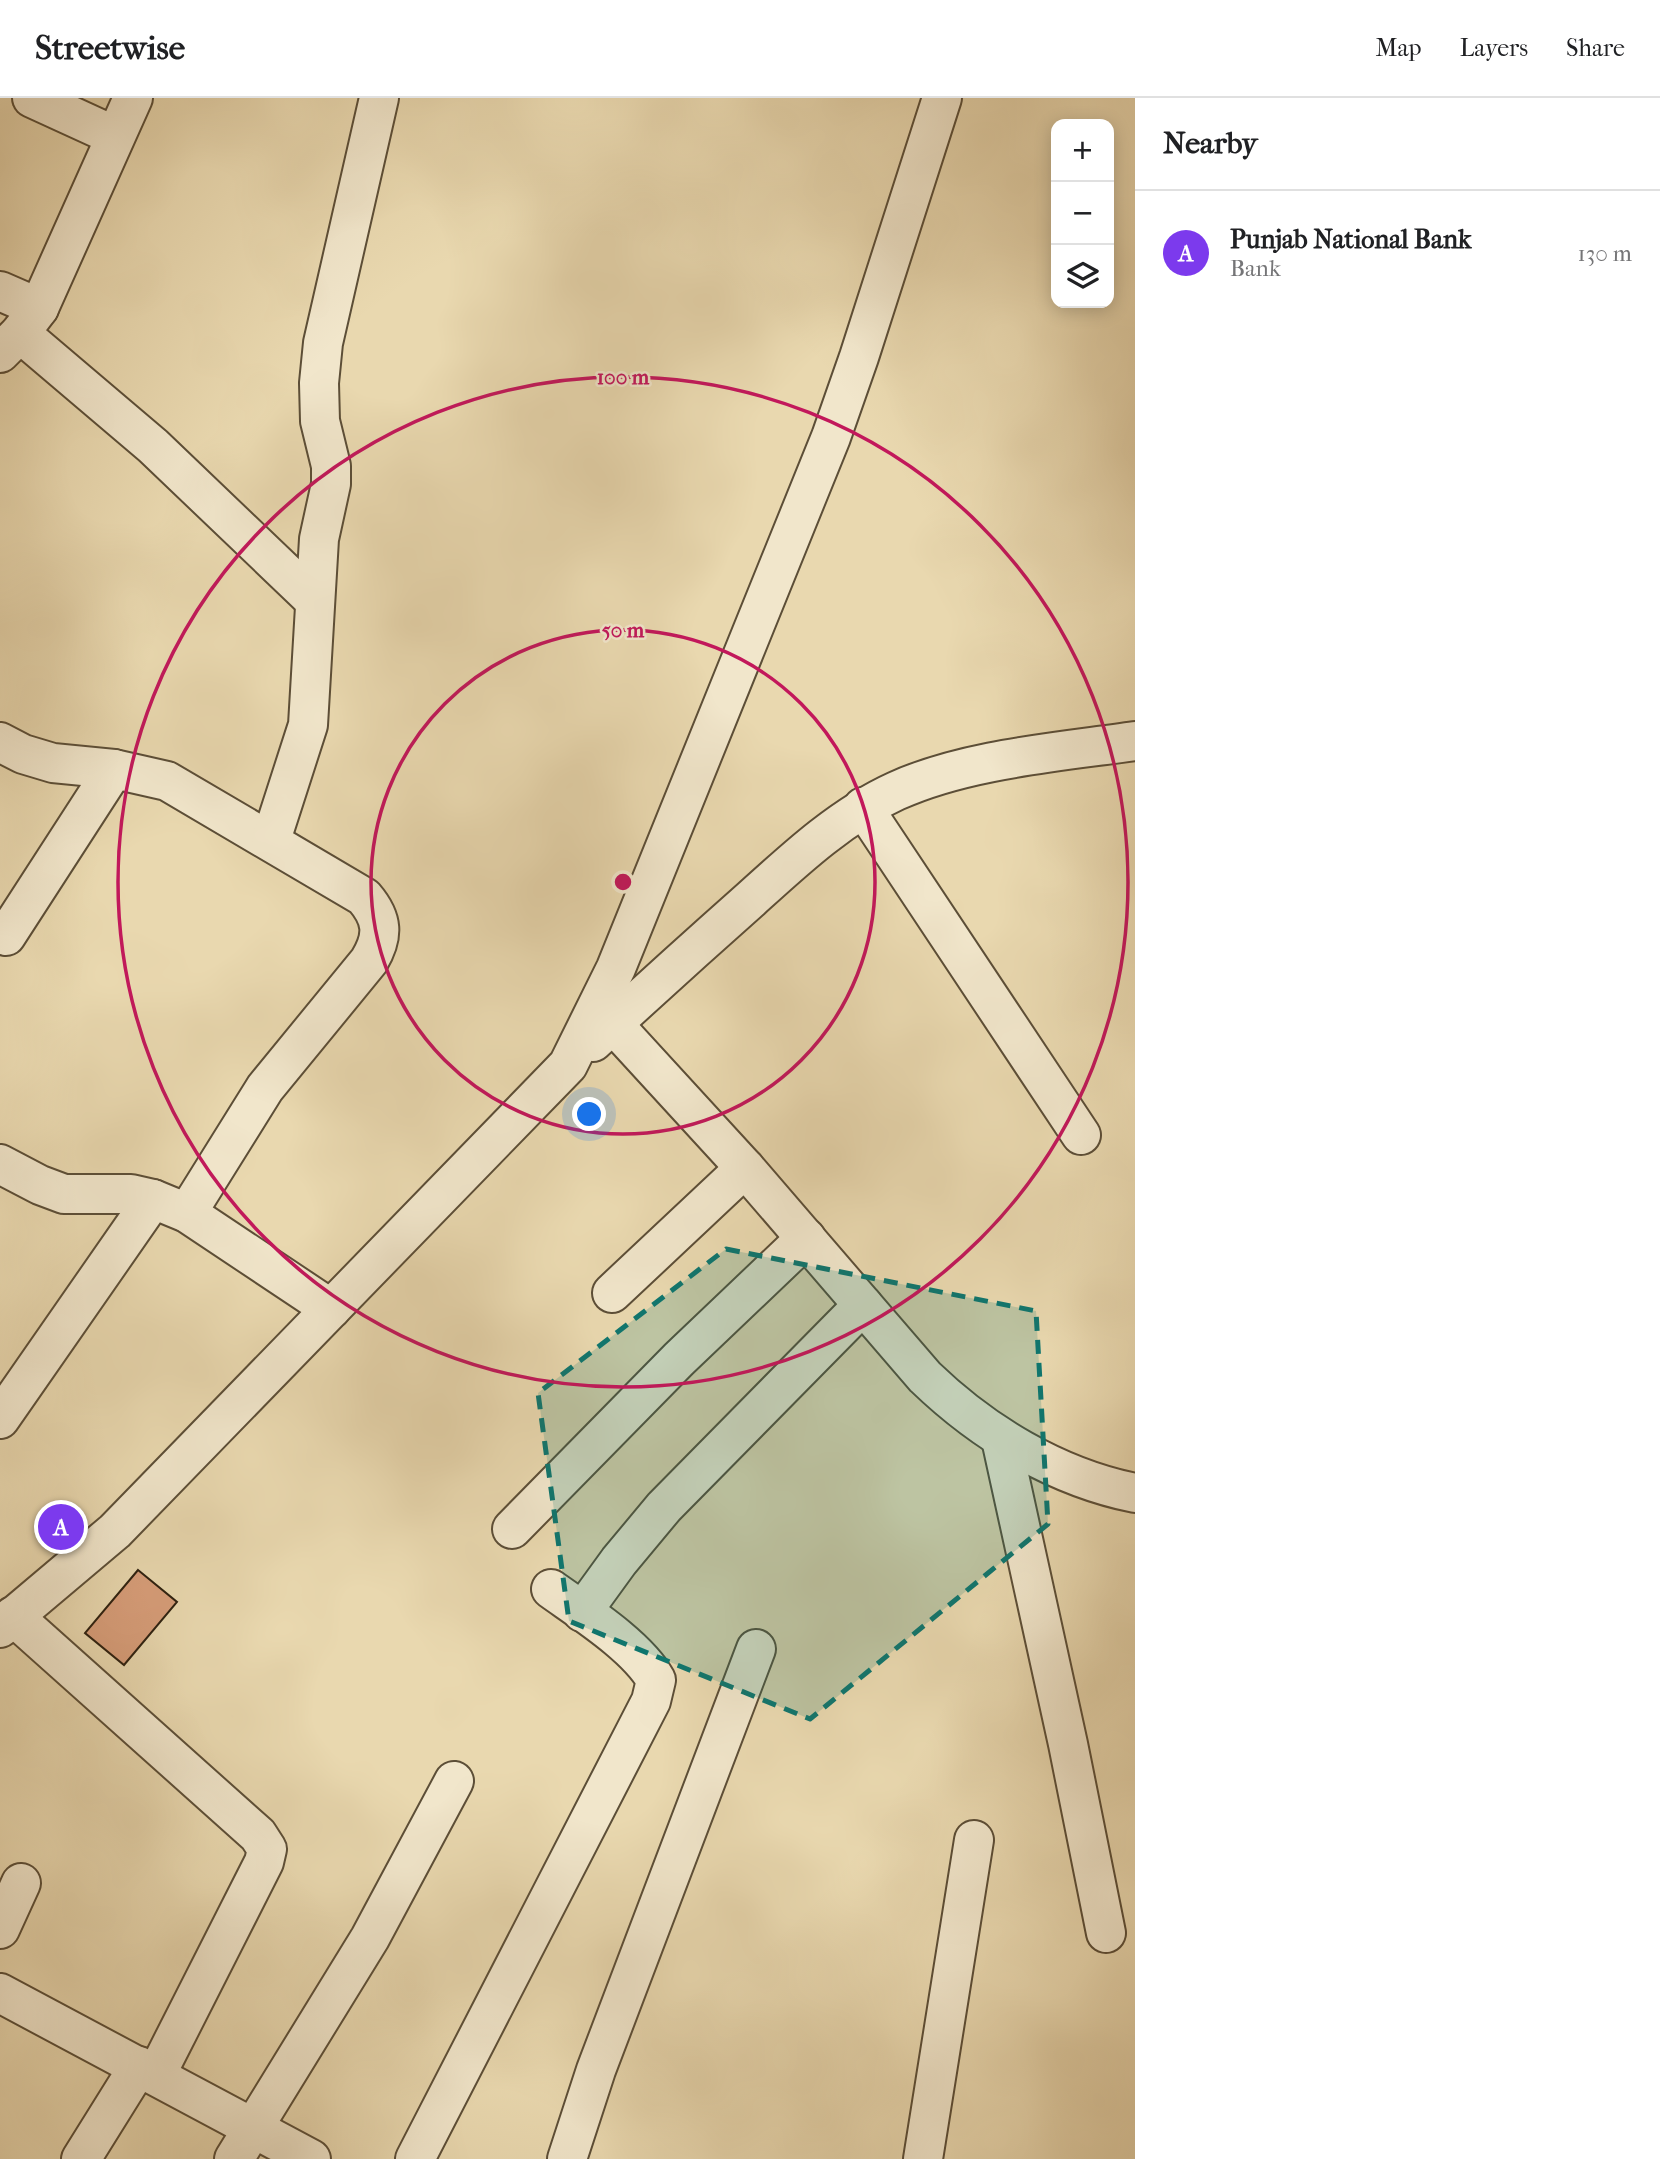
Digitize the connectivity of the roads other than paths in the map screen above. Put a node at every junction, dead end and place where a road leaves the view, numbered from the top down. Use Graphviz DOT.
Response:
graph roads {
  1 [pos="32,98"];
  2 [pos="133,98"];
  3 [pos="379,98"];
  4 [pos="943,98"];
  5 [pos="115,136"];
  6 [pos="0,291"];
  7 [pos="20,331"];
  8 [pos="314,600"];
  9 [pos="1135,741"];
  10 [pos="0,742"];
  11 [pos="114,769"];
  12 [pos="863,807"];
  13 [pos="271,841"];
  14 [pos="6,936"];
  15 [pos="613,1024"];
  16 [pos="568,1065"];
  17 [pos="1081,1135"];
  18 [pos="0,1164"];
  19 [pos="745,1168"];
  20 [pos="170,1206"];
  21 [pos="806,1238"];
  22 [pos="612,1293"];
  23 [pos="863,1305"];
  24 [pos="331,1309"];
  25 [pos="0,1419"];
  26 [pos="1001,1439"];
  27 [pos="1135,1493"];
  28 [pos="512,1529"];
  29 [pos="551,1589"];
  30 [pos="582,1612"];
  31 [pos="7,1622"];
  32 [pos="756,1648"];
  33 [pos="454,1780"];
  34 [pos="974,1840"];
  35 [pos="21,1883"];
  36 [pos="0,1929"];
  37 [pos="1106,1933"];
  38 [pos="0,1993"];
  39 [pos="148,2071"];
  40 [pos="255,2127"];
  41 [pos="81,2159"];
  42 [pos="234,2159"];
  43 [pos="312,2159"];
  44 [pos="415,2159"];
  45 [pos="568,2159"];
  46 [pos="923,2159"];
  1 -- 5 [label="street"];
  2 -- 5 [label="street"];
  3 -- 8 [label="street"];
  4 -- 16 [label="street"];
  5 -- 7 [label="street"];
  6 -- 7 [label="street"];
  7 -- 8 [label="street"];
  8 -- 13 [label="street"];
  9 -- 12 [label="street"];
  10 -- 11 [label="street"];
  11 -- 13 [label="street"];
  11 -- 14 [label="street"];
  12 -- 15 [label="street"];
  12 -- 17 [label="street"];
  13 -- 20 [label="street"];
  15 -- 16 [label="street"];
  15 -- 19 [label="street"];
  16 -- 24 [label="street"];
  18 -- 20 [label="street"];
  19 -- 21 [label="street"];
  19 -- 22 [label="street"];
  20 -- 24 [label="street"];
  20 -- 25 [label="street"];
  21 -- 23 [label="street"];
  21 -- 28 [label="street"];
  23 -- 26 [label="street"];
  23 -- 30 [label="street"];
  24 -- 31 [label="street"];
  26 -- 27 [label="street"];
  26 -- 37 [label="street"];
  29 -- 30 [label="street"];
  30 -- 44 [label="street"];
  31 -- 39 [label="street"];
  32 -- 45 [label="street"];
  33 -- 40 [label="street"];
  34 -- 46 [label="street"];
  35 -- 36 [label="street"];
  38 -- 39 [label="street"];
  39 -- 40 [label="street"];
  39 -- 41 [label="street"];
  40 -- 42 [label="street"];
  40 -- 43 [label="street"];
}
